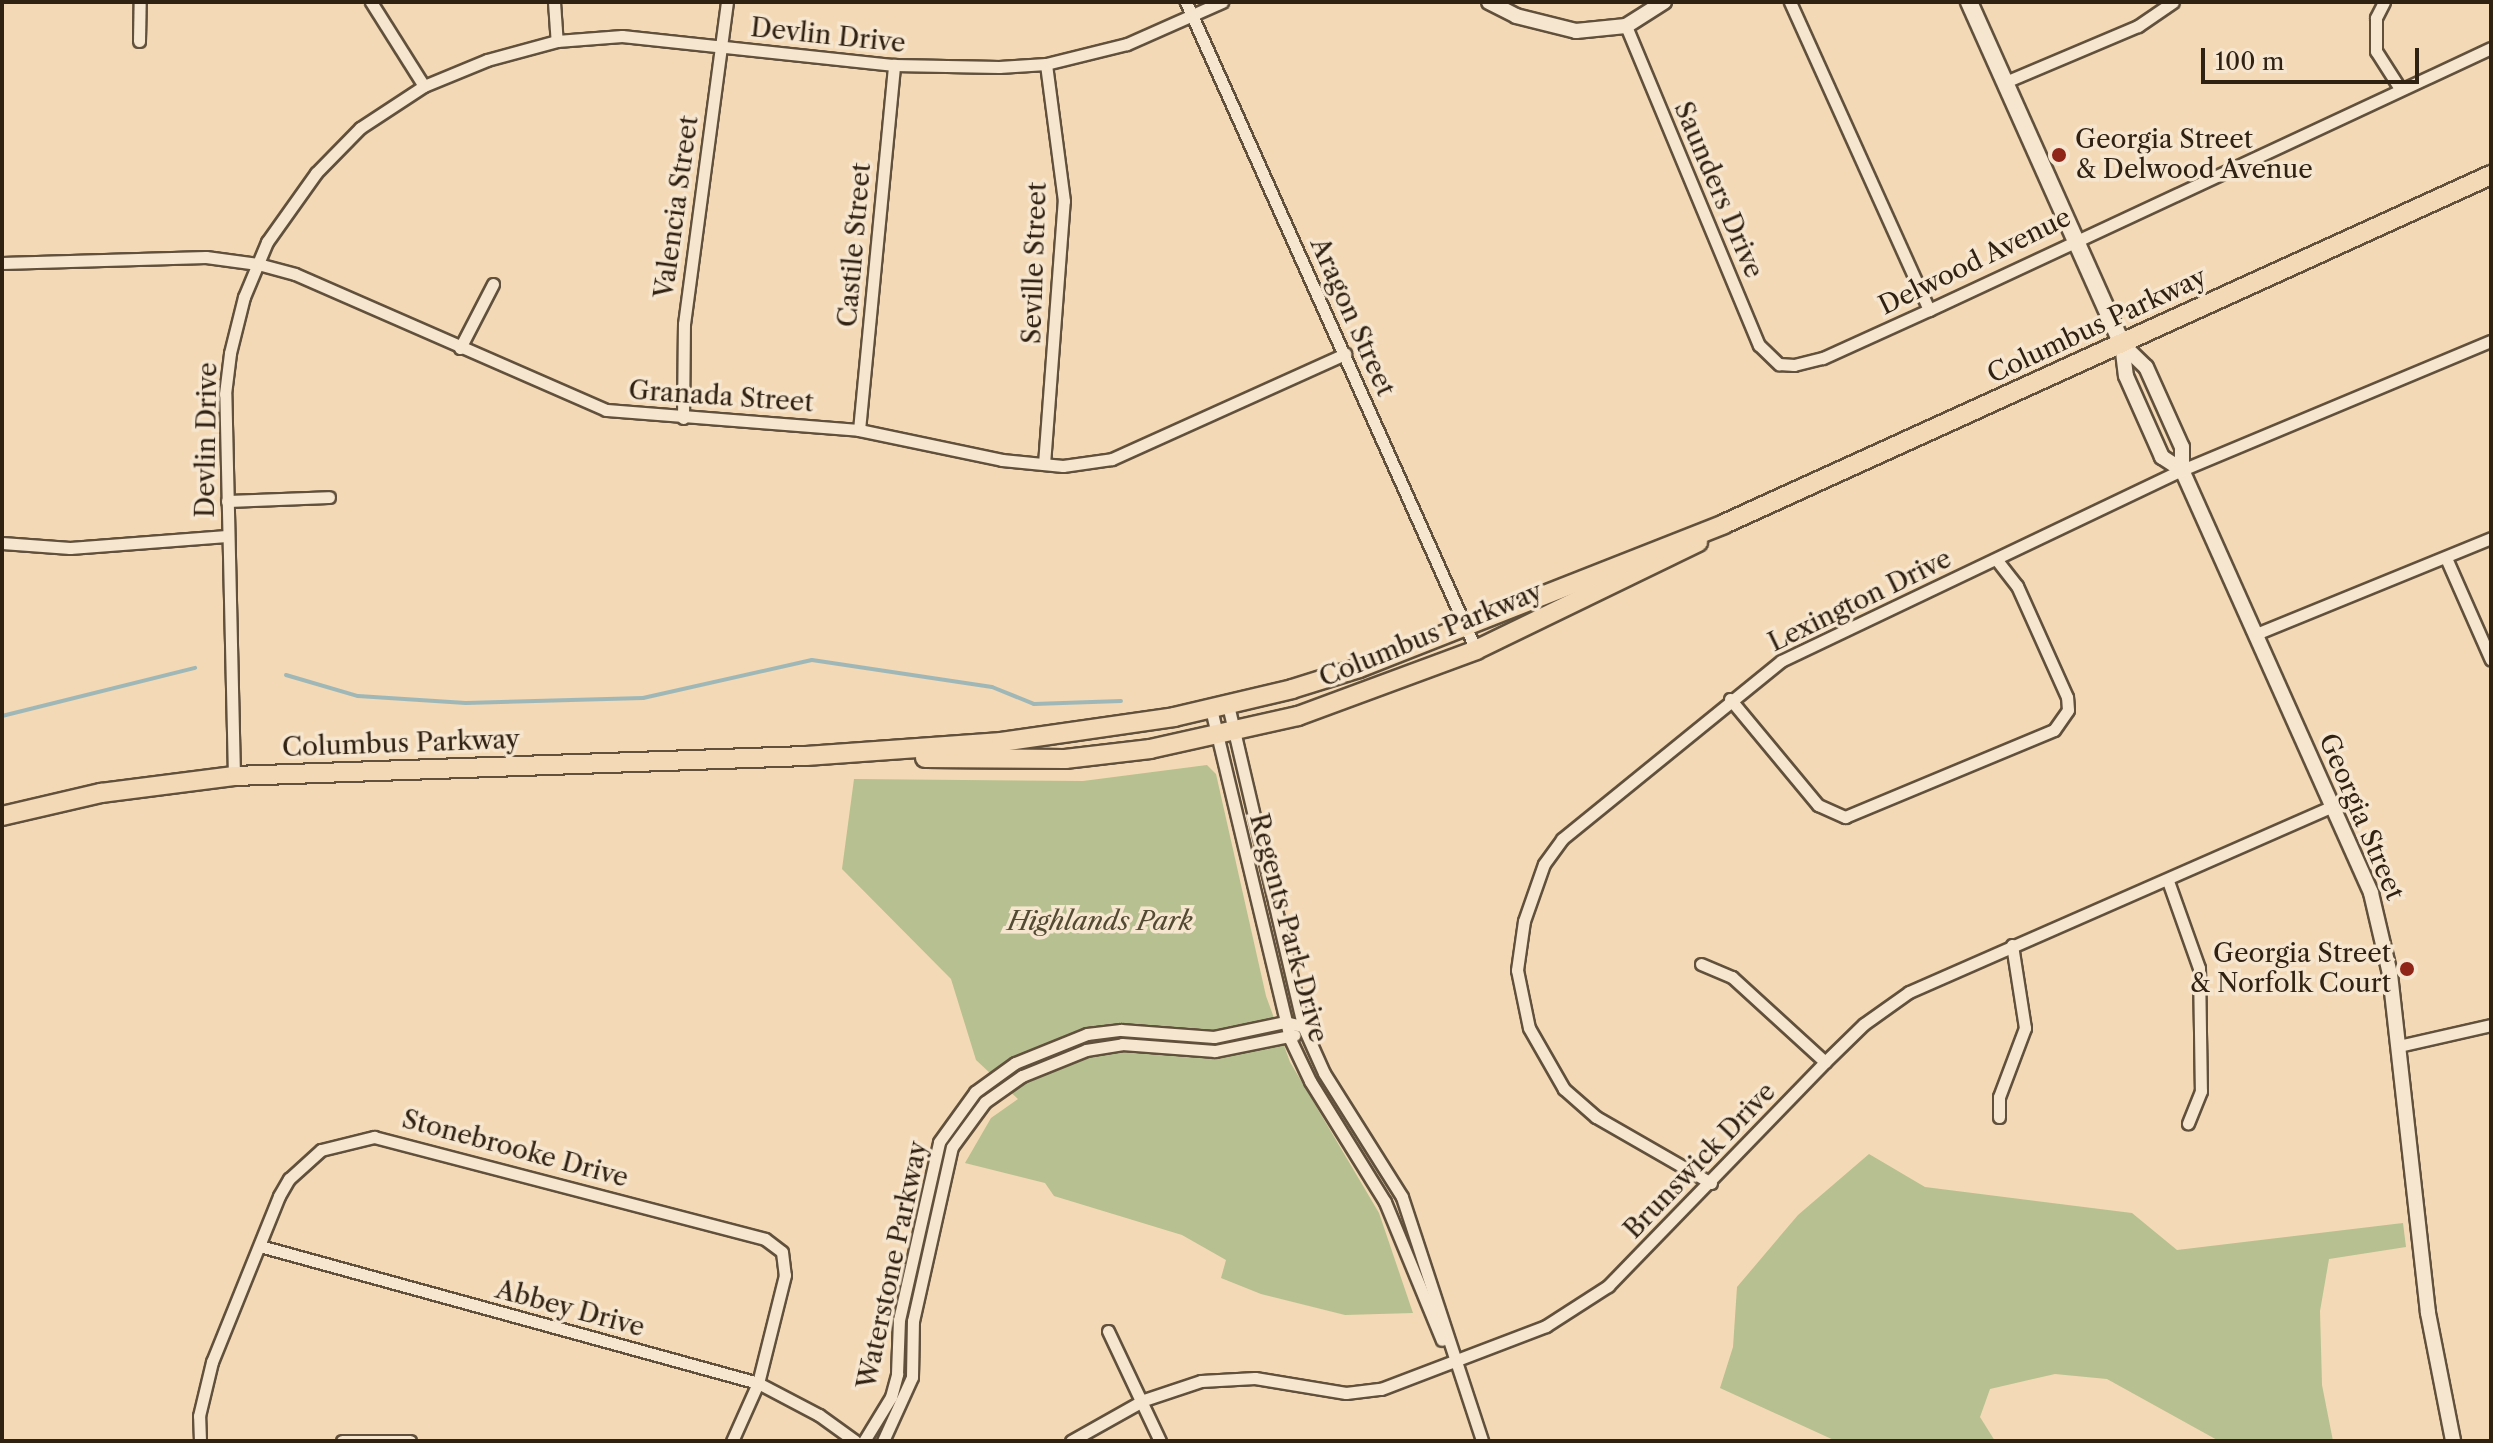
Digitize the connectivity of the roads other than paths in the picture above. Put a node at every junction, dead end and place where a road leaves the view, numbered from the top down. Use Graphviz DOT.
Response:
graph roads {
  1 [pos="140,2"];
  2 [pos="371,2"];
  3 [pos="554,2"];
  4 [pos="727,2"];
  5 [pos="1186,2"];
  6 [pos="1222,2"];
  7 [pos="1489,2"];
  8 [pos="1664,2"];
  9 [pos="1790,2"];
  10 [pos="1969,2"];
  11 [pos="2173,2"];
  12 [pos="2384,2"];
  13 [pos="1192,17"];
  14 [pos="1626,26"];
  15 [pos="139,41"];
  16 [pos="557,41"];
  17 [pos="721,47"];
  18 [pos="2491,48"];
  19 [pos="1046,64"];
  20 [pos="894,65"];
  21 [pos="2003,83"];
  22 [pos="424,86"];
  23 [pos="2399,87"];
  24 [pos="2491,175"];
  25 [pos="2075,238"];
  26 [pos="2,263"];
  27 [pos="258,264"];
  28 [pos="493,284"];
  29 [pos="1929,310"];
  30 [pos="2491,341"];
  31 [pos="2122,344"];
  32 [pos="460,348"];
  33 [pos="1345,354"];
  34 [pos="1779,364"];
  35 [pos="683,418"];
  36 [pos="859,430"];
  37 [pos="1044,464"];
  38 [pos="2182,470"];
  39 [pos="329,497"];
  40 [pos="227,501"];
  41 [pos="1724,524"];
  42 [pos="227,536"];
  43 [pos="2491,538"];
  44 [pos="2,543"];
  45 [pos="2446,558"];
  46 [pos="1996,559"];
  47 [pos="1467,626"];
  48 [pos="2256,634"];
  49 [pos="1476,650"];
  50 [pos="2491,660"];
  51 [pos="1730,699"];
  52 [pos="1219,707"];
  53 [pos="1225,734"];
  54 [pos="806,756"];
  55 [pos="234,776"];
  56 [pos="2333,806"];
  57 [pos="2,816"];
  58 [pos="2168,881"];
  59 [pos="2012,945"];
  60 [pos="1701,964"];
  61 [pos="1285,1022"];
  62 [pos="2491,1025"];
  63 [pos="1303,1026"];
  64 [pos="1290,1039"];
  65 [pos="2399,1046"];
  66 [pos="1825,1062"];
  67 [pos="1999,1117"];
  68 [pos="2188,1124"];
  69 [pos="1711,1183"];
  70 [pos="260,1246"];
  71 [pos="1108,1331"];
  72 [pos="1454,1362"];
  73 [pos="758,1383"];
  74 [pos="1144,1400"];
  75 [pos="200,1441"];
  76 [pos="342,1441"];
  77 [pos="410,1441"];
  78 [pos="732,1441"];
  79 [pos="855,1441"];
  80 [pos="864,1441"];
  81 [pos="883,1441"];
  82 [pos="1071,1441"];
  83 [pos="1160,1441"];
  84 [pos="1482,1441"];
  85 [pos="2453,1441"];
  1 -- 15 [label="street"];
  2 -- 22 [label="street"];
  3 -- 16 [label="street"];
  4 -- 17 [label="street, Valencia Street"];
  5 -- 13 [label="street, Aragon Street"];
  6 -- 13 [label="street, Devlin Drive"];
  7 -- 14 [label="street"];
  8 -- 14 [label="street"];
  9 -- 29 [label="street"];
  10 -- 21 [label="main road, Georgia Street"];
  11 -- 21 [label="street"];
  12 -- 23 [label="street"];
  13 -- 19 [label="street, Devlin Drive"];
  13 -- 33 [label="street, Aragon Street"];
  14 -- 34 [label="street, Saunders Drive"];
  16 -- 17 [label="street, Devlin Drive"];
  16 -- 22 [label="street, Devlin Drive"];
  17 -- 20 [label="street, Devlin Drive"];
  17 -- 35 [label="street, Valencia Street"];
  18 -- 23 [label="street, Delwood Avenue"];
  19 -- 20 [label="street, Devlin Drive"];
  19 -- 37 [label="street, Seville Street"];
  20 -- 36 [label="street, Castile Street"];
  21 -- 25 [label="main road, Georgia Street"];
  22 -- 27 [label="street, Devlin Drive"];
  23 -- 25 [label="street, Delwood Avenue"];
  24 -- 31 [label="main road, Columbus Parkway"];
  25 -- 29 [label="street, Delwood Avenue"];
  25 -- 31 [label="main road, Georgia Street"];
  26 -- 27 [label="street, Granada Street"];
  27 -- 32 [label="street, Granada Street"];
  27 -- 40 [label="street, Devlin Drive"];
  28 -- 32 [label="street"];
  29 -- 34 [label="street, Delwood Avenue"];
  30 -- 38 [label="street, Lexington Drive"];
  31 -- 38 [label="street, Georgia Street"];
  31 -- 38 [label="street, Georgia Street"];
  31 -- 41 [label="main road, Columbus Parkway"];
  32 -- 35 [label="street, Granada Street"];
  33 -- 37 [label="street, Granada Street"];
  33 -- 47 [label="street, Aragon Street"];
  35 -- 36 [label="street, Granada Street"];
  36 -- 37 [label="street, Granada Street"];
  38 -- 46 [label="street, Lexington Drive"];
  38 -- 48 [label="street, Georgia Street"];
  39 -- 40 [label="street"];
  40 -- 42 [label="street, Devlin Drive"];
  41 -- 47 [label="main road, Columbus Parkway"];
  41 -- 49 [label="main road, Columbus Parkway"];
  42 -- 44 [label="street"];
  42 -- 55 [label="street, Devlin Drive"];
  43 -- 45 [label="street"];
  45 -- 48 [label="street"];
  45 -- 50 [label="street"];
  46 -- 51 [label="street, Lexington Drive"];
  46 -- 51 [label="street"];
  47 -- 49 [label="street, Aragon Street"];
  47 -- 52 [label="main road, Columbus Parkway"];
  48 -- 56 [label="street, Georgia Street"];
  49 -- 53 [label="main road, Columbus Parkway"];
  51 -- 69 [label="street, Lexington Drive"];
  52 -- 53 [label="street, Regents Park Drive"];
  52 -- 54 [label="main road, Columbus Parkway"];
  53 -- 54 [label="main road, Columbus Parkway"];
  53 -- 61 [label="street, Regents Park Drive"];
  53 -- 63 [label="street, Regents Park Drive"];
  54 -- 55 [label="main road, Columbus Parkway"];
  55 -- 57 [label="main road, Columbus Parkway"];
  56 -- 58 [label="street, Brunswick Drive"];
  56 -- 65 [label="street, Georgia Street"];
  58 -- 59 [label="street, Brunswick Drive"];
  58 -- 68 [label="street"];
  59 -- 66 [label="street, Brunswick Drive"];
  59 -- 67 [label="street"];
  60 -- 66 [label="street"];
  61 -- 63 [label="street, Waterstone Parkway"];
  61 -- 64 [label="street, Regents Park Drive"];
  61 -- 80 [label="street, Waterstone Parkway"];
  62 -- 65 [label="street"];
  63 -- 64 [label="street"];
  63 -- 72 [label="street, Regents Park Drive"];
  64 -- 72 [label="street, Regents Park Drive"];
  64 -- 81 [label="street, Waterstone Parkway"];
  65 -- 85 [label="street, Georgia Street"];
  66 -- 69 [label="street, Brunswick Drive"];
  69 -- 72 [label="street, Brunswick Drive"];
  70 -- 73 [label="street, Abbey Drive"];
  70 -- 73 [label="street, Stonebrooke Drive"];
  70 -- 75 [label="street, Stonebrooke Drive"];
  71 -- 74 [label="street"];
  72 -- 74 [label="street, Brunswick Drive"];
  72 -- 84 [label="street, Regents Park Drive"];
  73 -- 78 [label="street, Stonebrooke Drive"];
  73 -- 79 [label="street, Abbey Drive"];
  74 -- 82 [label="street, Brunswick Drive"];
  74 -- 83 [label="street"];
  76 -- 77 [label="street"];
}
